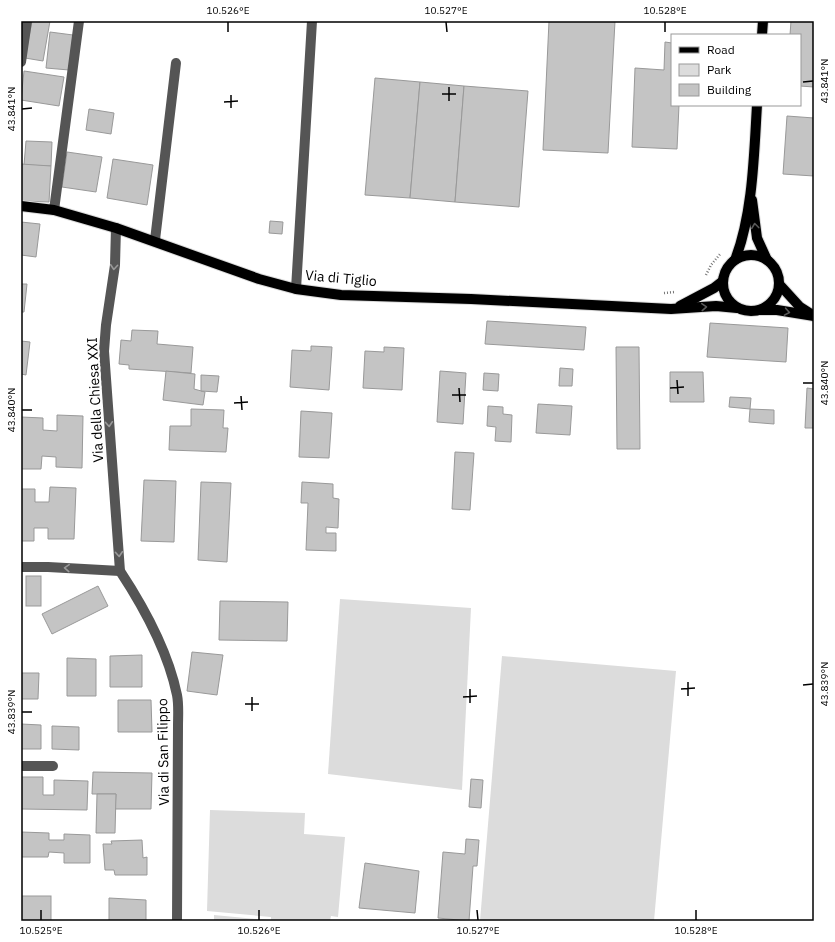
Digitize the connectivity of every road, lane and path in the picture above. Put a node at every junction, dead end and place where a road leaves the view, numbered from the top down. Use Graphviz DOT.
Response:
graph roads {
  1 [pos="27,21"];
  2 [pos="79,21"];
  3 [pos="312,21"];
  4 [pos="763,21"];
  5 [pos="762,34"];
  6 [pos="21,59"];
  7 [pos="176,63"];
  8 [pos="757,106"];
  9 [pos="751,190"];
  10 [pos="21,206"];
  11 [pos="54,210"];
  12 [pos="116,228"];
  13 [pos="155,240"];
  14 [pos="725,249"];
  15 [pos="735,260"];
  16 [pos="767,260"];
  17 [pos="702,280"];
  18 [pos="723,281"];
  19 [pos="779,284"];
  20 [pos="296,289"];
  21 [pos="678,292"];
  22 [pos="661,293"];
  23 [pos="737,308"];
  24 [pos="671,309"];
  25 [pos="760,310"];
  26 [pos="814,316"];
  27 [pos="21,567"];
  28 [pos="120,571"];
  29 [pos="21,766"];
  30 [pos="53,766"];
  31 [pos="177,921"];
  1 -- 6 [label="street"];
  2 -- 11 [label="street"];
  3 -- 20 [label="street"];
  4 -- 5 [label="main road"];
  7 -- 13 [label="street"];
  8 -- 9 [label="main road"];
  9 -- 15 [label="main road"];
  16 -- 9 [label="main road, one-way"];
  10 -- 11 [label="main road, Via di Tiglio"];
  11 -- 12 [label="main road, Via di Tiglio"];
  12 -- 13 [label="main road, Via di Tiglio"];
  12 -- 28 [label="street, Via della Chiesa XXI, one-way"];
  13 -- 20 [label="main road, Via di Tiglio"];
  14 -- 17 [label="path"];
  15 -- 16 [label="main road"];
  15 -- 18 [label="main road"];
  16 -- 19 [label="main road"];
  18 -- 23 [label="main road"];
  18 -- 24 [label="main road, Via di Tiglio"];
  19 -- 25 [label="main road"];
  19 -- 26 [label="main road"];
  20 -- 24 [label="main road, Via di Tiglio"];
  21 -- 22 [label="path"];
  24 -- 23 [label="main road, Via di Tiglio, one-way"];
  23 -- 25 [label="main road"];
  25 -- 26 [label="main road, one-way"];
  28 -- 27 [label="street, one-way"];
  28 -- 31 [label="street, Via di San Filippo"];
  29 -- 30 [label="street"];
}
